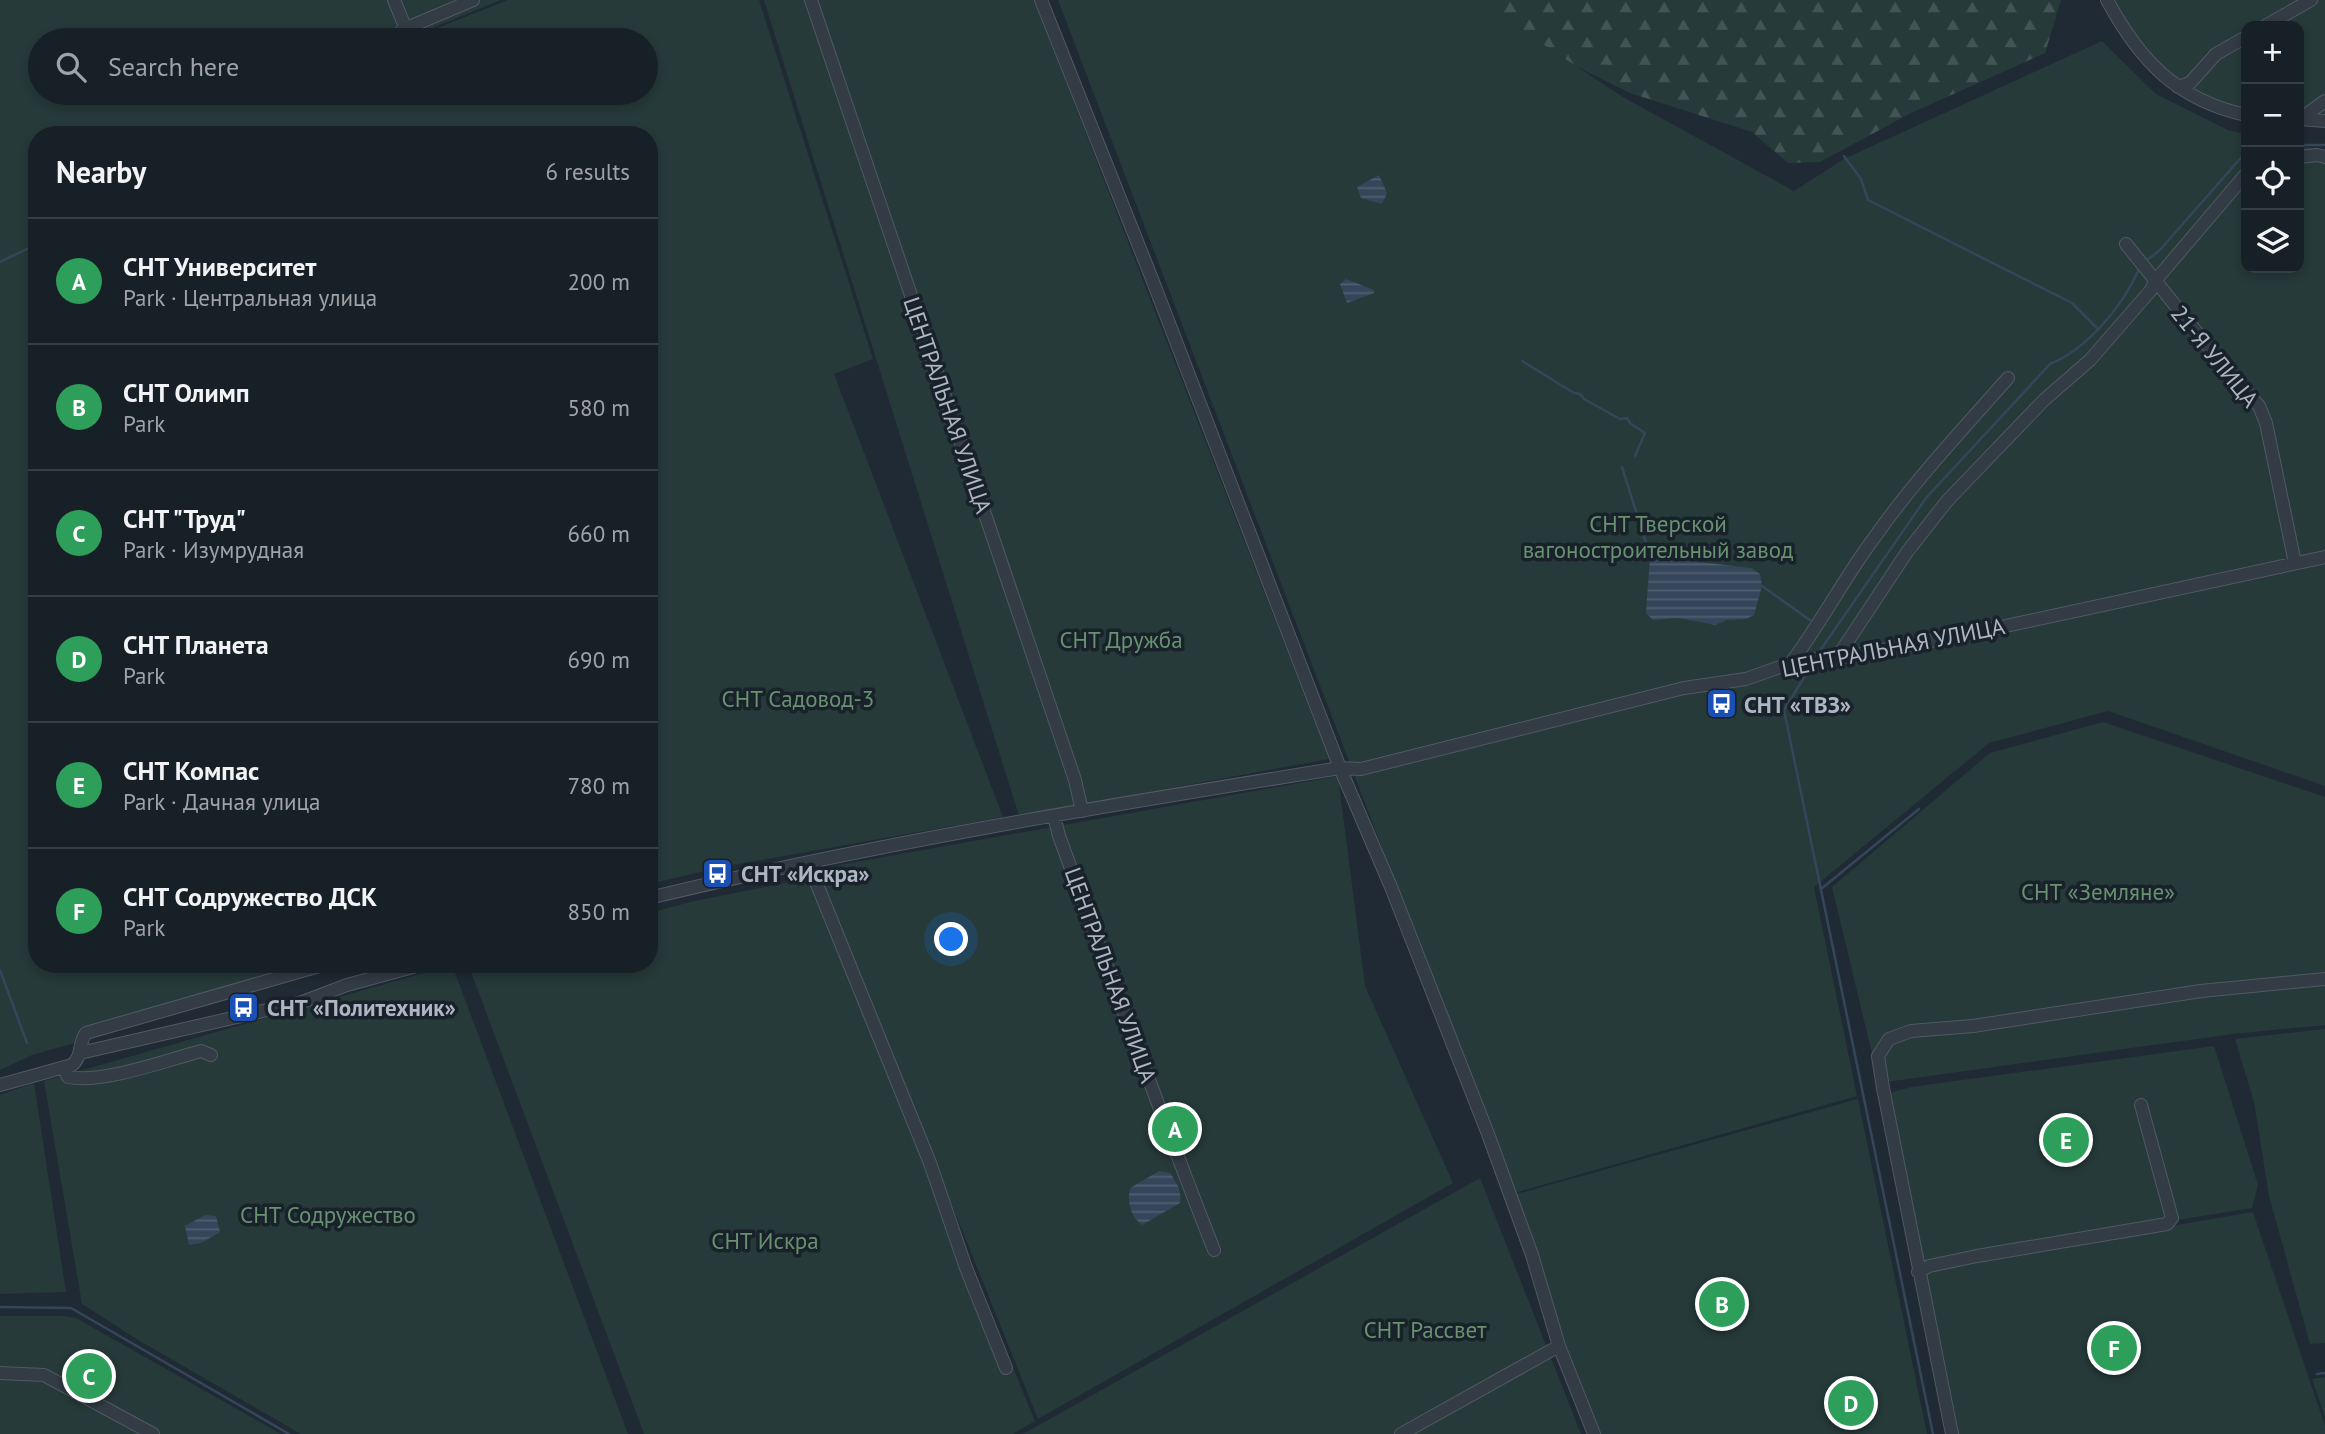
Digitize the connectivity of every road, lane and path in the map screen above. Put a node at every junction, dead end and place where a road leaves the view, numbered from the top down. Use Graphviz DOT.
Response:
graph roads {
  1 [pos="394,0"];
  2 [pos="473,0"];
  3 [pos="811,0"];
  4 [pos="1041,0"];
  5 [pos="2107,0"];
  6 [pos="2311,0"];
  7 [pos="2274,21"];
  8 [pos="403,28"];
  9 [pos="409,28"];
  10 [pos="2241,40"];
  11 [pos="2178,87"];
  12 [pos="2325,101"];
  13 [pos="2241,114"];
  14 [pos="2304,116"];
  15 [pos="2304,119"];
  16 [pos="2325,121"];
  17 [pos="2304,156"];
  18 [pos="2325,157"];
  19 [pos="2241,180"];
  20 [pos="2126,244"];
  21 [pos="2155,281"];
  22 [pos="2008,378"];
  23 [pos="2325,557"];
  24 [pos="2295,563"];
  25 [pos="1836,659"];
  26 [pos="1791,663"];
  27 [pos="1340,768"];
  28 [pos="1082,811"];
  29 [pos="1055,816"];
  30 [pos="815,861"];
  31 [pos="658,896"];
  32 [pos="295,973"];
  33 [pos="391,973"];
  34 [pos="2325,979"];
  35 [pos="80,1054"];
  36 [pos="211,1055"];
  37 [pos="64,1067"];
  38 [pos="0,1085"];
  39 [pos="2141,1105"];
  40 [pos="1214,1250"];
  41 [pos="1918,1272"];
  42 [pos="1559,1346"];
  43 [pos="1006,1368"];
  44 [pos="0,1373"];
  45 [pos="153,1434"];
  46 [pos="1401,1434"];
  47 [pos="1594,1434"];
  48 [pos="1952,1434"];
  1 -- 8 [label="street"];
  2 -- 9 [label="street"];
  3 -- 28 [label="street, ЦЕНТРАЛЬНАЯ УЛИЦА"];
  4 -- 27 [label="street"];
  5 -- 11 [label="street"];
  6 -- 7 [label="street"];
  10 -- 11 [label="street"];
  11 -- 13 [label="street"];
  12 -- 14 [label="street"];
  15 -- 16 [label="street"];
  17 -- 18 [label="street"];
  19 -- 21 [label="street"];
  20 -- 21 [label="street, 21-Я УЛИЦА"];
  21 -- 24 [label="street, 21-Я УЛИЦА"];
  21 -- 25 [label="street"];
  22 -- 26 [label="street"];
  23 -- 24 [label="street, ЦЕНТРАЛЬНАЯ УЛИЦА"];
  24 -- 25 [label="street, ЦЕНТРАЛЬНАЯ УЛИЦА"];
  25 -- 26 [label="street, ЦЕНТРАЛЬНАЯ УЛИЦА"];
  26 -- 27 [label="street, ЦЕНТРАЛЬНАЯ УЛИЦА"];
  27 -- 28 [label="street, ЦЕНТРАЛЬНАЯ УЛИЦА"];
  27 -- 42 [label="street"];
  28 -- 29 [label="street, ЦЕНТРАЛЬНАЯ УЛИЦА"];
  29 -- 30 [label="street, ЦЕНТРАЛЬНАЯ УЛИЦА"];
  29 -- 40 [label="street, ЦЕНТРАЛЬНАЯ УЛИЦА"];
  30 -- 31 [label="street, ЦЕНТРАЛЬНАЯ УЛИЦА"];
  30 -- 43 [label="street"];
  32 -- 35 [label="street"];
  33 -- 35 [label="street"];
  34 -- 41 [label="street"];
  35 -- 37 [label="street"];
  36 -- 37 [label="street"];
  37 -- 38 [label="street"];
  39 -- 41 [label="street"];
  41 -- 48 [label="street"];
  42 -- 46 [label="street"];
  42 -- 47 [label="street"];
  44 -- 45 [label="street"];
}
